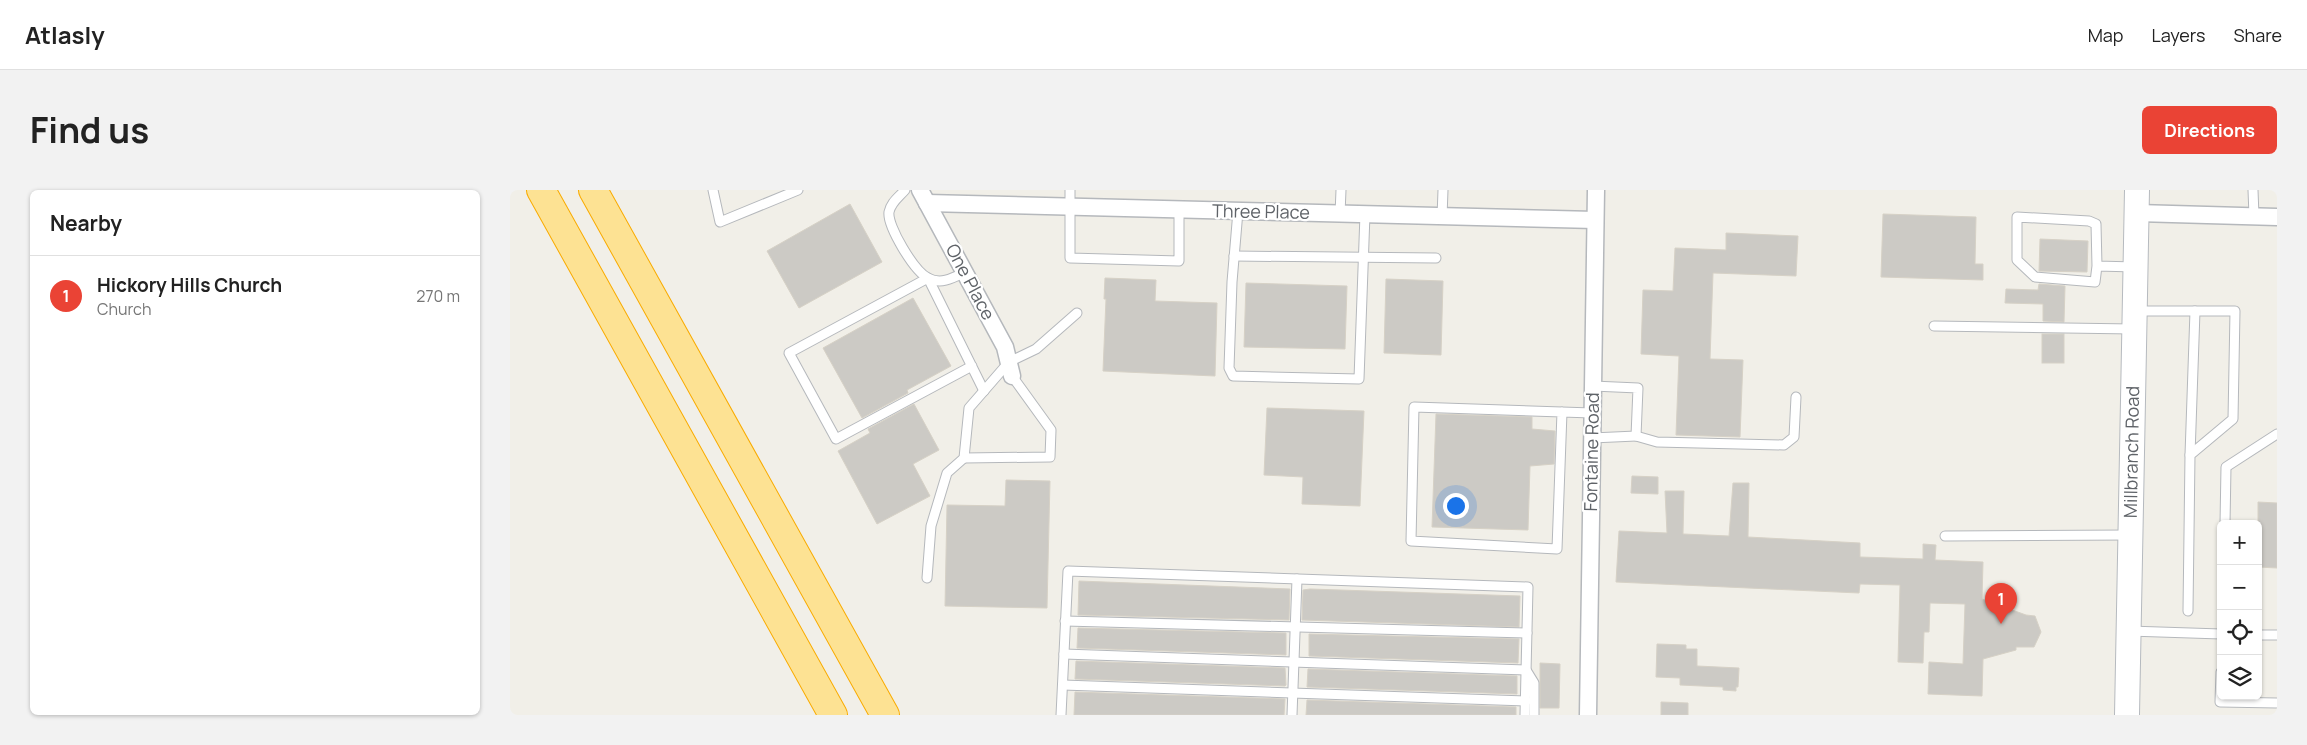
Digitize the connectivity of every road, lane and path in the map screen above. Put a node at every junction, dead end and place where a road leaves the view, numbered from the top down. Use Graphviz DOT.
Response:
graph roads {
  1 [pos="541,190"];
  2 [pos="593,190"];
  3 [pos="712,190"];
  4 [pos="798,190"];
  5 [pos="905,190"];
  6 [pos="1070,190"];
  7 [pos="1341,190"];
  8 [pos="1443,190"];
  9 [pos="1596,190"];
  10 [pos="2253,190"];
  11 [pos="924,196"];
  12 [pos="2137,202"];
  13 [pos="1070,207"];
  14 [pos="1179,210"];
  15 [pos="1238,211"];
  16 [pos="1340,214"];
  17 [pos="1365,214"];
  18 [pos="1442,216"];
  19 [pos="2254,216"];
  20 [pos="2277,217"];
  21 [pos="1595,220"];
  22 [pos="1234,256"];
  23 [pos="1363,256"];
  24 [pos="1436,258"];
  25 [pos="2097,266"];
  26 [pos="2136,267"];
  27 [pos="965,272"];
  28 [pos="928,278"];
  29 [pos="2195,311"];
  30 [pos="1077,313"];
  31 [pos="2135,320"];
  32 [pos="1934,326"];
  33 [pos="972,366"];
  34 [pos="1011,369"];
  35 [pos="1593,386"];
  36 [pos="984,391"];
  37 [pos="1796,397"];
  38 [pos="1562,412"];
  39 [pos="1592,413"];
  40 [pos="2277,434"];
  41 [pos="1636,436"];
  42 [pos="1592,438"];
  43 [pos="2190,455"];
  44 [pos="964,458"];
  45 [pos="2225,520"];
  46 [pos="2130,535"];
  47 [pos="1945,536"];
  48 [pos="927,578"];
  49 [pos="1297,579"];
  50 [pos="2188,611"];
  51 [pos="1065,621"];
  52 [pos="1295,628"];
  53 [pos="2129,631"];
  54 [pos="1527,633"];
  55 [pos="2217,634"];
  56 [pos="2262,635"];
  57 [pos="2277,635"];
  58 [pos="1064,654"];
  59 [pos="1294,663"];
  60 [pos="1526,670"];
  61 [pos="1062,684"];
  62 [pos="1292,692"];
  63 [pos="1526,700"];
  64 [pos="2220,700"];
  65 [pos="2277,703"];
  66 [pos="833,715"];
  67 [pos="885,715"];
  68 [pos="1061,715"];
  69 [pos="1292,715"];
  70 [pos="1525,715"];
  71 [pos="1534,715"];
  72 [pos="1588,715"];
  73 [pos="2127,715"];
  1 -- 66 [label="highway"];
  2 -- 67 [label="highway"];
  3 -- 4 [label="lane"];
  5 -- 28 [label="lane"];
  6 -- 13 [label="lane"];
  7 -- 16 [label="lane"];
  8 -- 18 [label="lane"];
  9 -- 21 [label="street, Fontaine Road"];
  10 -- 19 [label="lane"];
  11 -- 13 [label="street, Three Place"];
  11 -- 27 [label="street, One Place"];
  12 -- 19 [label="street"];
  12 -- 26 [label="main road, Millbranch Road"];
  13 -- 14 [label="street, Three Place"];
  13 -- 14 [label="lane"];
  14 -- 15 [label="street, Three Place"];
  15 -- 16 [label="street, Three Place"];
  15 -- 22 [label="lane"];
  16 -- 17 [label="street, Three Place"];
  17 -- 18 [label="street, Three Place"];
  17 -- 23 [label="lane"];
  18 -- 21 [label="street, Three Place"];
  19 -- 20 [label="street"];
  21 -- 35 [label="street, Fontaine Road"];
  22 -- 23 [label="lane"];
  22 -- 23 [label="lane"];
  23 -- 24 [label="lane"];
  25 -- 25 [label="lane"];
  25 -- 26 [label="lane"];
  26 -- 31 [label="main road, Millbranch Road"];
  27 -- 28 [label="lane"];
  27 -- 34 [label="street, One Place"];
  28 -- 33 [label="lane"];
  28 -- 33 [label="lane"];
  29 -- 31 [label="lane"];
  29 -- 43 [label="lane"];
  29 -- 43 [label="lane"];
  30 -- 34 [label="lane"];
  31 -- 32 [label="lane"];
  31 -- 46 [label="main road, Millbranch Road"];
  33 -- 36 [label="lane"];
  34 -- 36 [label="lane"];
  34 -- 44 [label="lane"];
  35 -- 39 [label="street, Fontaine Road"];
  35 -- 41 [label="lane"];
  36 -- 44 [label="lane"];
  37 -- 41 [label="lane"];
  38 -- 38 [label="lane"];
  38 -- 39 [label="lane"];
  39 -- 42 [label="street, Fontaine Road"];
  40 -- 45 [label="lane"];
  41 -- 42 [label="lane"];
  42 -- 72 [label="street, Fontaine Road"];
  43 -- 50 [label="lane"];
  44 -- 48 [label="lane"];
  46 -- 47 [label="lane"];
  46 -- 53 [label="main road, Millbranch Road"];
  49 -- 51 [label="lane"];
  49 -- 52 [label="lane"];
  49 -- 54 [label="lane"];
  51 -- 52 [label="lane"];
  51 -- 58 [label="lane"];
  52 -- 54 [label="lane"];
  52 -- 59 [label="lane"];
  53 -- 55 [label="lane"];
  53 -- 73 [label="main road, Millbranch Road"];
  54 -- 60 [label="lane"];
  56 -- 57 [label="lane"];
  58 -- 59 [label="lane"];
  58 -- 61 [label="lane"];
  59 -- 60 [label="lane"];
  59 -- 62 [label="lane"];
  60 -- 63 [label="lane"];
  60 -- 71 [label="lane"];
  61 -- 62 [label="lane"];
  61 -- 68 [label="lane"];
  62 -- 63 [label="lane"];
  62 -- 69 [label="lane"];
  63 -- 70 [label="lane"];
  64 -- 65 [label="lane"];
}
